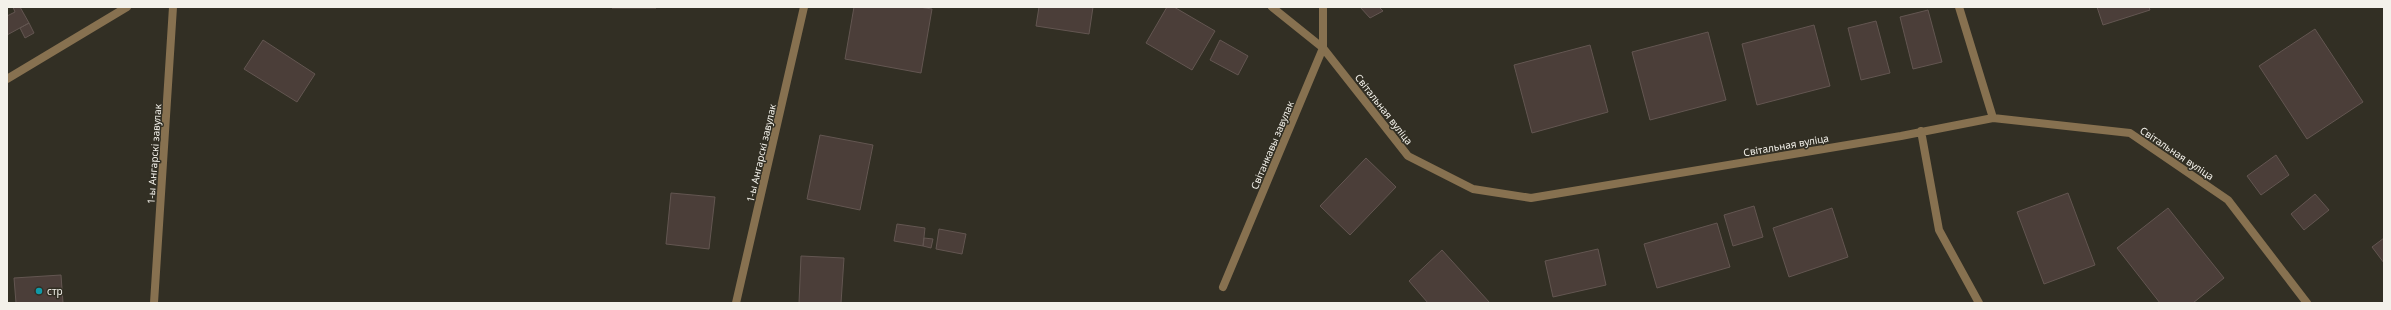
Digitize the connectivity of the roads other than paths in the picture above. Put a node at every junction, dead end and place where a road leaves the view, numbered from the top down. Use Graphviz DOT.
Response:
graph roads {
  1 [pos="127,7"];
  2 [pos="173,7"];
  3 [pos="804,7"];
  4 [pos="1272,7"];
  5 [pos="1322,7"];
  6 [pos="1959,7"];
  7 [pos="1323,48"];
  8 [pos="7,79"];
  9 [pos="1993,118"];
  10 [pos="1921,131"];
  11 [pos="1223,288"];
  12 [pos="154,303"];
  13 [pos="736,303"];
  14 [pos="1979,303"];
  15 [pos="2307,303"];
  1 -- 8 [label="street"];
  2 -- 12 [label="street, 1-ы Ангарскі завулак"];
  3 -- 13 [label="street, 1-ы Ангарскі завулак"];
  4 -- 7 [label="street, Світальная вуліца"];
  5 -- 7 [label="street, Світанкавы завулак"];
  6 -- 9 [label="street"];
  7 -- 10 [label="street, Світальная вуліца"];
  7 -- 11 [label="street, Світанкавы завулак"];
  9 -- 10 [label="street, Світальная вуліца"];
  9 -- 15 [label="street, Світальная вуліца"];
  10 -- 14 [label="street"];
}
